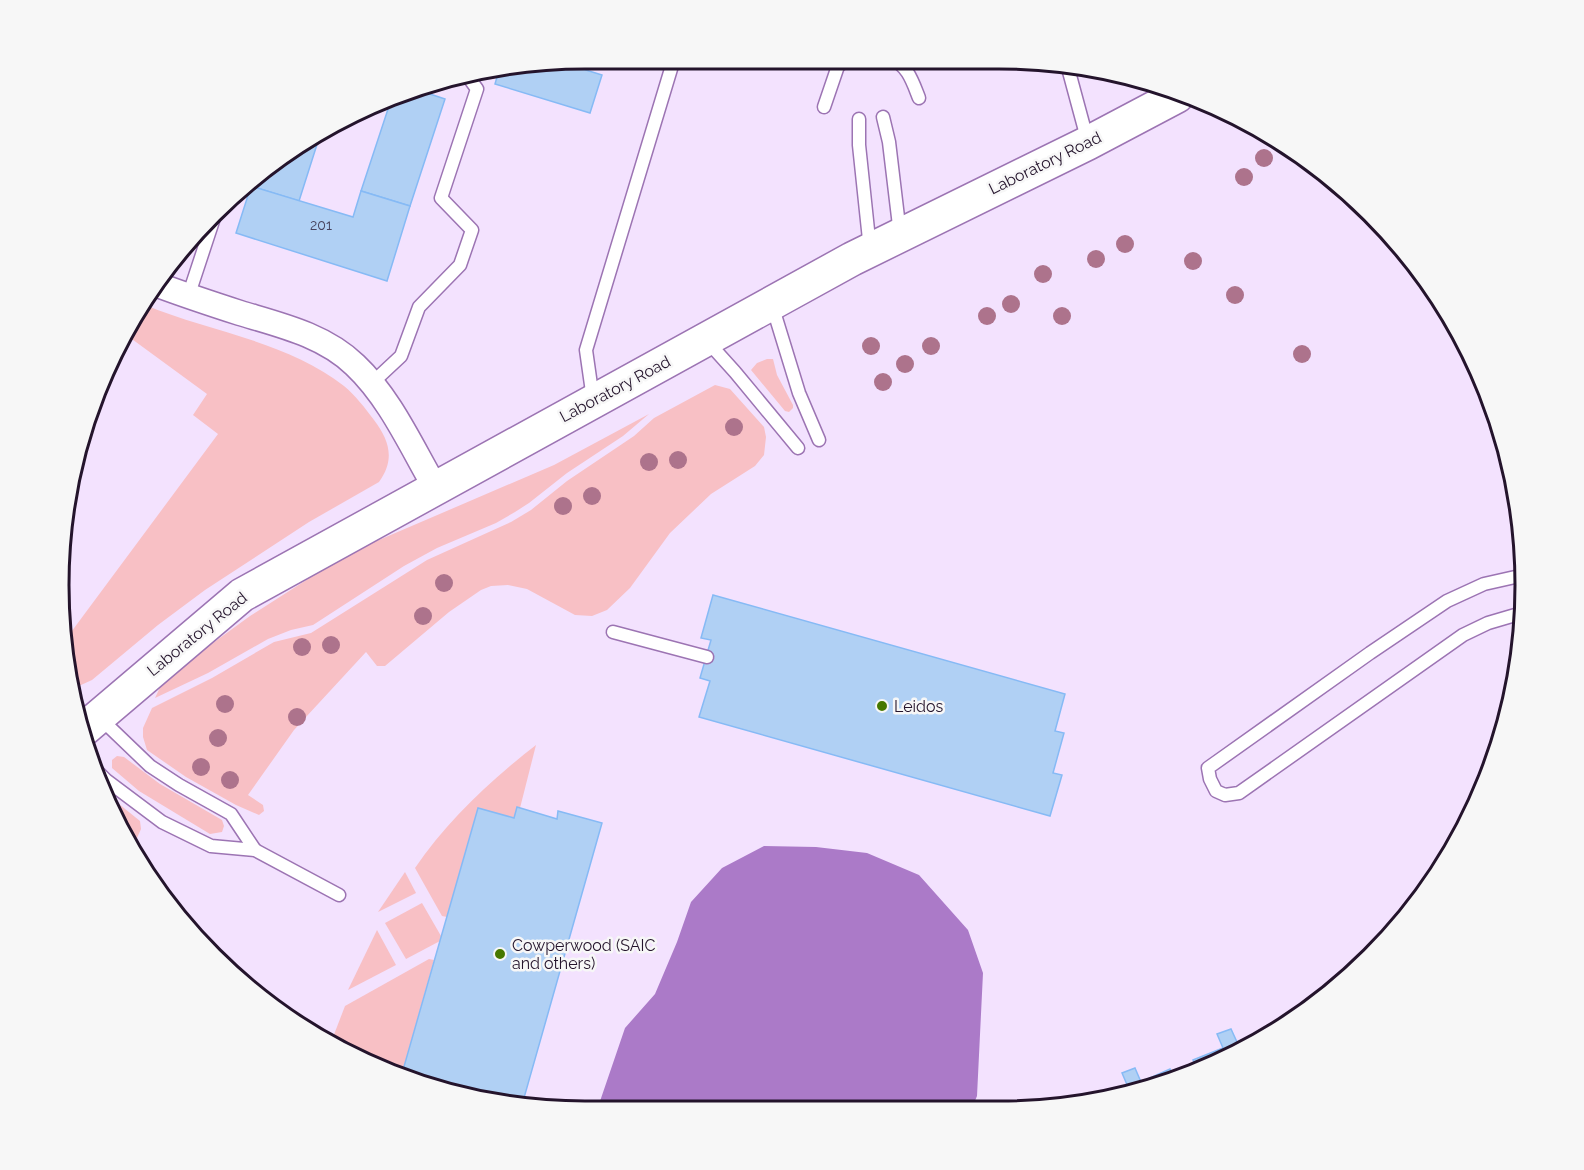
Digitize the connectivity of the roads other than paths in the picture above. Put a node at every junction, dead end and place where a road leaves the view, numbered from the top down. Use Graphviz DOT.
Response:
graph roads {
  1 [pos="671,69"];
  2 [pos="837,69"];
  3 [pos="905,69"];
  4 [pos="1069,74"];
  5 [pos="472,82"];
  6 [pos="919,98"];
  7 [pos="1172,99"];
  8 [pos="824,106"];
  9 [pos="883,117"];
  10 [pos="860,119"];
  11 [pos="1088,143"];
  12 [pos="210,231"];
  13 [pos="900,235"];
  14 [pos="870,250"];
  15 [pos="164,287"];
  16 [pos="188,297"];
  17 [pos="771,303"];
  18 [pos="706,340"];
  19 [pos="371,384"];
  20 [pos="594,401"];
  21 [pos="819,440"];
  22 [pos="798,448"];
  23 [pos="435,487"];
  24 [pos="1515,577"];
  25 [pos="1514,615"];
  26 [pos="613,632"];
  27 [pos="706,657"];
  28 [pos="91,723"];
  29 [pos="108,781"];
  30 [pos="255,850"];
  31 [pos="339,895"];
  1 -- 20 [label="lane"];
  2 -- 8 [label="lane"];
  3 -- 6 [label="lane"];
  4 -- 11 [label="lane"];
  5 -- 19 [label="lane"];
  7 -- 11 [label="street, Laboratory Road"];
  9 -- 13 [label="lane"];
  10 -- 14 [label="lane"];
  11 -- 13 [label="street, Laboratory Road"];
  12 -- 16 [label="lane"];
  13 -- 14 [label="street, Laboratory Road"];
  14 -- 17 [label="street, Laboratory Road"];
  15 -- 16 [label="street"];
  16 -- 19 [label="street"];
  17 -- 18 [label="street, Laboratory Road"];
  17 -- 21 [label="lane"];
  18 -- 20 [label="street, Laboratory Road"];
  18 -- 22 [label="lane"];
  19 -- 23 [label="street"];
  20 -- 23 [label="street, Laboratory Road"];
  23 -- 28 [label="street, Laboratory Road"];
  24 -- 25 [label="lane"];
  26 -- 27 [label="lane"];
  28 -- 30 [label="lane"];
  29 -- 30 [label="lane"];
  30 -- 31 [label="lane"];
}
